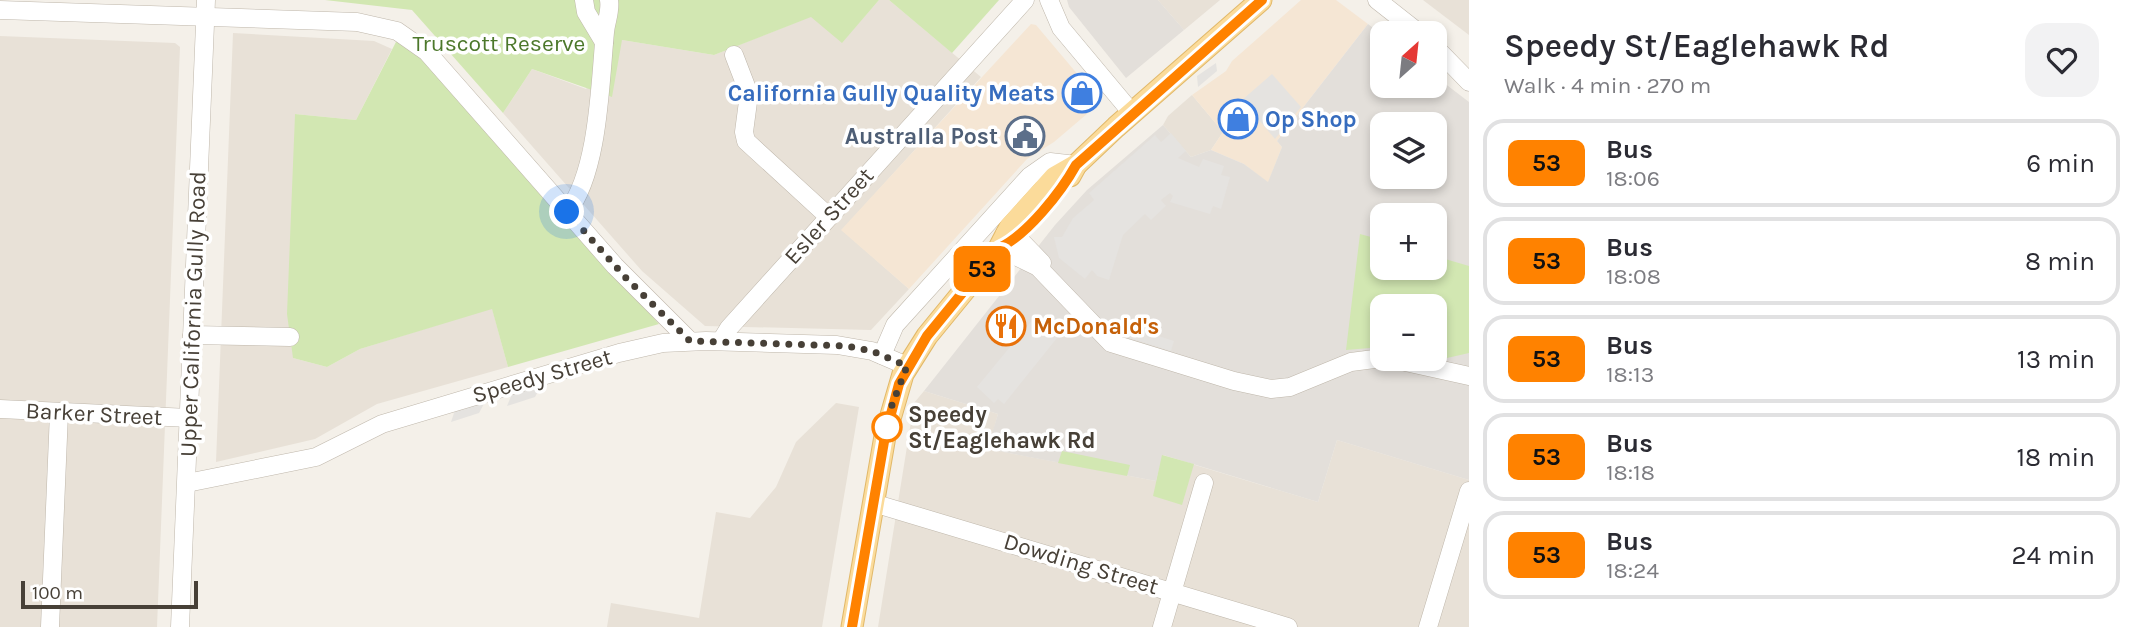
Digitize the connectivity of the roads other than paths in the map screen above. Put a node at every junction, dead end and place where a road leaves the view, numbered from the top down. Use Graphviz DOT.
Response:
graph roads {
  1 [pos="584,0"];
  2 [pos="609,0"];
  3 [pos="1025,0"];
  4 [pos="1049,0"];
  5 [pos="1261,0"];
  6 [pos="1377,0"];
  7 [pos="56,6"];
  8 [pos="205,8"];
  9 [pos="0,10"];
  10 [pos="1404,21"];
  11 [pos="604,42"];
  12 [pos="734,55"];
  13 [pos="1469,66"];
  14 [pos="1469,82"];
  15 [pos="1132,113"];
  16 [pos="1076,165"];
  17 [pos="567,212"];
  18 [pos="829,217"];
  19 [pos="1007,240"];
  20 [pos="192,335"];
  21 [pos="290,337"];
  22 [pos="690,341"];
  23 [pos="721,341"];
  24 [pos="882,355"];
  25 [pos="1370,360"];
  26 [pos="1469,360"];
  27 [pos="1447,362"];
  28 [pos="907,366"];
  29 [pos="1447,370"];
  30 [pos="1469,376"];
  31 [pos="0,408"];
  32 [pos="59,413"];
  33 [pos="189,418"];
  34 [pos="187,483"];
  35 [pos="1204,483"];
  36 [pos="1469,491"];
  37 [pos="873,503"];
  38 [pos="1174,592"];
  39 [pos="50,627"];
  40 [pos="180,627"];
  41 [pos="852,627"];
  42 [pos="1162,627"];
  43 [pos="1288,627"];
  44 [pos="1428,627"];
  1 -- 11 [label="street"];
  2 -- 11 [label="street"];
  3 -- 18 [label="street, Esler Street"];
  4 -- 15 [label="street"];
  5 -- 15 [label="main road"];
  6 -- 10 [label="street"];
  7 -- 8 [label="street"];
  7 -- 9 [label="street"];
  8 -- 17 [label="street"];
  8 -- 20 [label="street, Upper California Gully Road"];
  11 -- 17 [label="street"];
  12 -- 18 [label="street"];
  13 -- 14 [label="street"];
  15 -- 16 [label="main road"];
  16 -- 19 [label="main road"];
  16 -- 24 [label="street"];
  17 -- 22 [label="street"];
  18 -- 23 [label="street, Esler Street"];
  19 -- 25 [label="street"];
  19 -- 28 [label="main road"];
  20 -- 21 [label="street"];
  20 -- 33 [label="street, Upper California Gully Road"];
  22 -- 23 [label="street, Speedy Street"];
  22 -- 34 [label="street, Speedy Street"];
  23 -- 24 [label="street, Speedy Street"];
  24 -- 28 [label="street, Speedy Street"];
  26 -- 27 [label="street"];
  28 -- 37 [label="main road"];
  29 -- 30 [label="street"];
  31 -- 32 [label="street, Barker Street"];
  32 -- 33 [label="street, Barker Street"];
  32 -- 39 [label="street"];
  33 -- 34 [label="street, Upper California Gully Road"];
  34 -- 40 [label="street, Upper California Gully Road"];
  35 -- 38 [label="street"];
  36 -- 44 [label="street"];
  37 -- 38 [label="street, Dowding Street"];
  37 -- 41 [label="main road"];
  38 -- 42 [label="street"];
  38 -- 43 [label="street, Dowding Street"];
}
